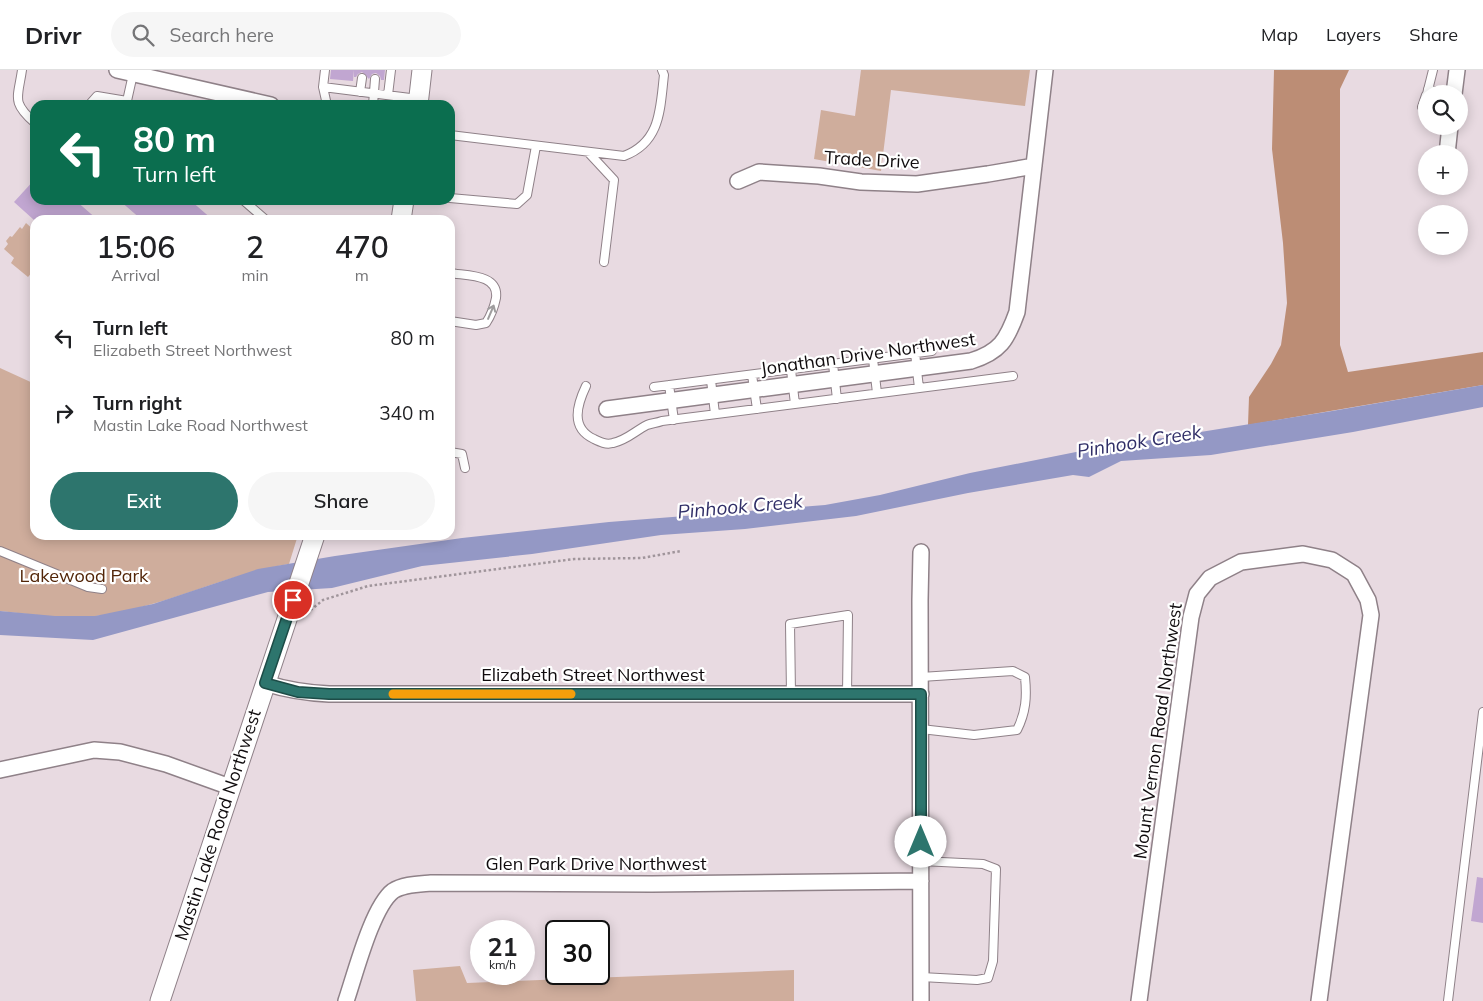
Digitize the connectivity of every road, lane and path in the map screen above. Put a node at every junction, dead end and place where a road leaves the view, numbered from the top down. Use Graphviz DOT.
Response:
graph roads {
  1 [pos="22,70"];
  2 [pos="117,70"];
  3 [pos="325,70"];
  4 [pos="391,70"];
  5 [pos="422,70"];
  6 [pos="662,70"];
  7 [pos="1045,70"];
  8 [pos="1433,70"];
  9 [pos="1457,70"];
  10 [pos="133,74"];
  11 [pos="362,78"];
  12 [pos="375,79"];
  13 [pos="1429,85"];
  14 [pos="1455,85"];
  15 [pos="323,88"];
  16 [pos="360,92"];
  17 [pos="374,94"];
  18 [pos="388,95"];
  19 [pos="93,100"];
  20 [pos="116,100"];
  21 [pos="130,100"];
  22 [pos="249,100"];
  23 [pos="325,100"];
  24 [pos="373,100"];
  25 [pos="409,100"];
  26 [pos="418,100"];
  27 [pos="30,118"];
  28 [pos="455,136"];
  29 [pos="536,146"];
  30 [pos="588,152"];
  31 [pos="1034,166"];
  32 [pos="738,181"];
  33 [pos="455,198"];
  34 [pos="249,205"];
  35 [pos="260,215"];
  36 [pos="604,262"];
  37 [pos="455,274"];
  38 [pos="455,322"];
  39 [pos="932,351"];
  40 [pos="916,361"];
  41 [pos="874,366"];
  42 [pos="834,372"];
  43 [pos="1013,376"];
  44 [pos="792,377"];
  45 [pos="711,380"];
  46 [pos="753,382"];
  47 [pos="669,385"];
  48 [pos="586,386"];
  49 [pos="654,387"];
  50 [pos="919,388"];
  51 [pos="877,393"];
  52 [pos="713,395"];
  53 [pos="837,398"];
  54 [pos="671,401"];
  55 [pos="795,404"];
  56 [pos="607,409"];
  57 [pos="756,409"];
  58 [pos="715,414"];
  59 [pos="674,420"];
  60 [pos="455,453"];
  61 [pos="465,468"];
  62 [pos="312,540"];
  63 [pos="0,551"];
  64 [pos="681,551"];
  65 [pos="921,552"];
  66 [pos="102,589"];
  67 [pos="292,605"];
  68 [pos="921,677"];
  69 [pos="265,683"];
  70 [pos="791,694"];
  71 [pos="847,694"];
  72 [pos="921,694"];
  73 [pos="1483,712"];
  74 [pos="921,729"];
  75 [pos="0,770"];
  76 [pos="230,787"];
  77 [pos="921,861"];
  78 [pos="921,881"];
  79 [pos="921,977"];
  80 [pos="160,1001"];
  81 [pos="346,1001"];
  82 [pos="921,1001"];
  83 [pos="1139,1001"];
  84 [pos="1319,1001"];
  85 [pos="1448,1001"];
  1 -- 27 [label="lane"];
  2 -- 10 [label="street"];
  3 -- 15 [label="lane"];
  4 -- 18 [label="lane"];
  5 -- 26 [label="street"];
  6 -- 30 [label="lane"];
  7 -- 31 [label="street, Jonathan Drive Northwest"];
  8 -- 13 [label="lane"];
  9 -- 14 [label="street"];
  10 -- 21 [label="lane"];
  10 -- 22 [label="street"];
  11 -- 16 [label="lane"];
  12 -- 17 [label="lane"];
  15 -- 16 [label="lane"];
  15 -- 23 [label="lane"];
  16 -- 17 [label="lane"];
  17 -- 18 [label="lane"];
  17 -- 24 [label="lane"];
  18 -- 25 [label="lane"];
  19 -- 20 [label="lane"];
  28 -- 29 [label="lane"];
  29 -- 30 [label="lane"];
  29 -- 33 [label="lane"];
  30 -- 36 [label="lane"];
  31 -- 32 [label="street, Trade Drive"];
  31 -- 40 [label="street, Jonathan Drive Northwest"];
  34 -- 35 [label="lane"];
  38 -- 37 [label="lane, one-way"];
  39 -- 40 [label="lane"];
  40 -- 41 [label="street, Jonathan Drive Northwest"];
  40 -- 50 [label="lane"];
  41 -- 42 [label="street, Jonathan Drive Northwest"];
  41 -- 51 [label="lane"];
  42 -- 44 [label="street, Jonathan Drive Northwest"];
  42 -- 53 [label="lane"];
  43 -- 50 [label="lane"];
  44 -- 46 [label="street, Jonathan Drive Northwest"];
  44 -- 55 [label="lane"];
  45 -- 46 [label="lane"];
  45 -- 47 [label="lane"];
  45 -- 52 [label="lane"];
  46 -- 52 [label="street, Jonathan Drive Northwest"];
  46 -- 57 [label="lane"];
  47 -- 49 [label="lane"];
  47 -- 54 [label="lane"];
  48 -- 59 [label="lane"];
  50 -- 51 [label="lane"];
  51 -- 53 [label="lane"];
  52 -- 54 [label="street, Jonathan Drive Northwest"];
  52 -- 58 [label="lane"];
  53 -- 55 [label="lane"];
  54 -- 56 [label="street, Jonathan Drive Northwest"];
  54 -- 59 [label="lane"];
  55 -- 57 [label="lane"];
  57 -- 58 [label="lane"];
  58 -- 59 [label="lane"];
  60 -- 61 [label="lane"];
  62 -- 67 [label="street, Mastin Lake Road Northwest"];
  63 -- 66 [label="lane"];
  64 -- 67 [label="path"];
  65 -- 68 [label="street"];
  67 -- 69 [label="street, Mastin Lake Road Northwest"];
  68 -- 72 [label="street"];
  68 -- 74 [label="lane"];
  69 -- 70 [label="street, Elizabeth Street Northwest"];
  69 -- 76 [label="street, Mastin Lake Road Northwest"];
  70 -- 71 [label="street, Elizabeth Street Northwest"];
  70 -- 71 [label="lane"];
  71 -- 72 [label="street, Elizabeth Street Northwest"];
  72 -- 74 [label="street"];
  73 -- 85 [label="lane"];
  74 -- 77 [label="street"];
  75 -- 76 [label="street"];
  76 -- 80 [label="street, Mastin Lake Road Northwest"];
  77 -- 78 [label="street"];
  77 -- 79 [label="lane"];
  78 -- 79 [label="street"];
  78 -- 81 [label="street, Glen Park Drive Northwest"];
  79 -- 82 [label="street"];
  83 -- 84 [label="street, Mount Vernon Road Northwest"];
}
